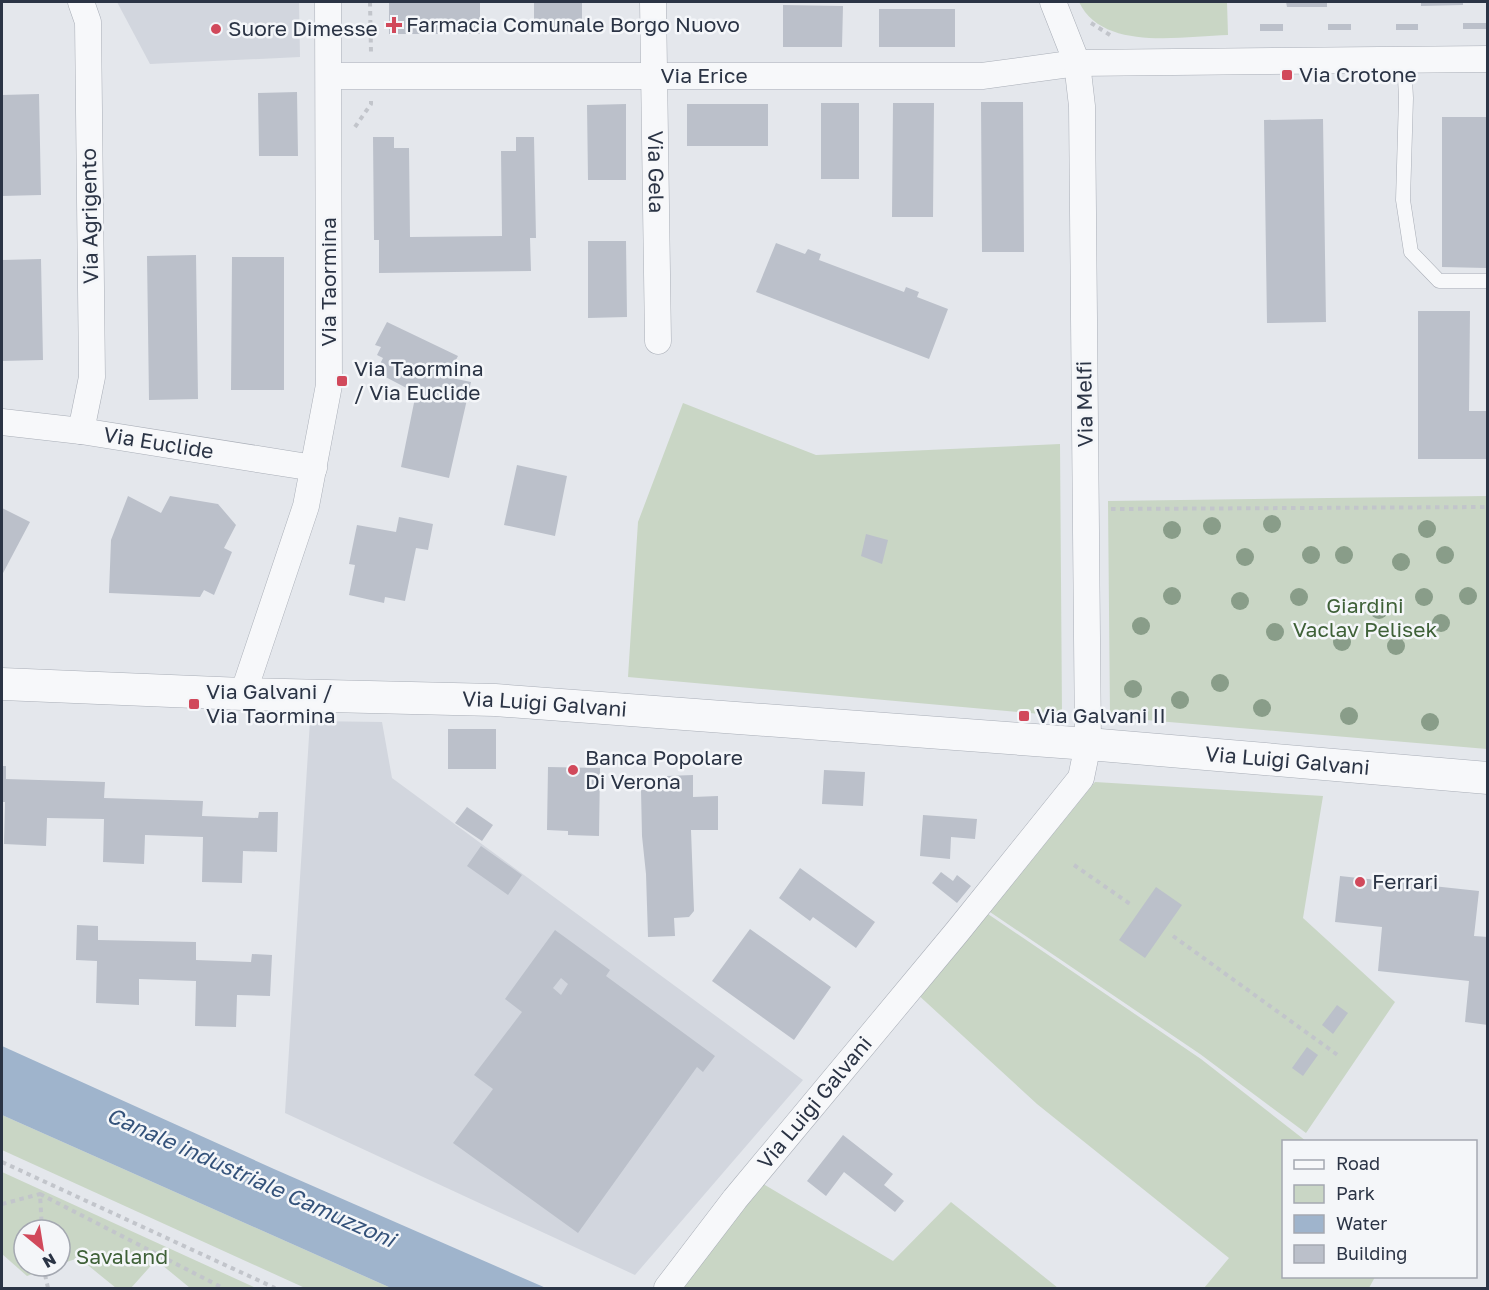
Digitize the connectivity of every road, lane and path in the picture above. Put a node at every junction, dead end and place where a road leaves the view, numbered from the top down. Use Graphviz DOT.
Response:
graph roads {
  1 [pos="81,2"];
  2 [pos="327,2"];
  3 [pos="653,2"];
  4 [pos="1053,2"];
  5 [pos="1083,16"];
  6 [pos="1113,37"];
  7 [pos="1488,59"];
  8 [pos="1404,60"];
  9 [pos="1077,63"];
  10 [pos="655,75"];
  11 [pos="329,76"];
  12 [pos="1488,281"];
  13 [pos="658,341"];
  14 [pos="2,422"];
  15 [pos="81,431"];
  16 [pos="314,468"];
  17 [pos="1488,507"];
  18 [pos="1105,509"];
  19 [pos="2,684"];
  20 [pos="243,694"];
  21 [pos="1088,744"];
  22 [pos="1488,778"];
  23 [pos="1074,866"];
  24 [pos="1133,906"];
  25 [pos="1173,936"];
  26 [pos="1339,1056"];
  27 [pos="2,1162"];
  28 [pos="40,1194"];
  29 [pos="2,1204"];
  30 [pos="41,1218"];
  31 [pos="223,1288"];
  32 [pos="275,1288"];
  33 [pos="667,1288"];
  1 -- 15 [label="street, Via Agrigento"];
  2 -- 11 [label="street, Via Taormina"];
  3 -- 10 [label="street, Via Gela"];
  4 -- 9 [label="street, Via Melfi"];
  5 -- 6 [label="path"];
  7 -- 8 [label="street"];
  8 -- 9 [label="street"];
  8 -- 12 [label="lane"];
  9 -- 10 [label="street, Via Erice"];
  9 -- 21 [label="street, Via Melfi"];
  10 -- 11 [label="street, Via Erice"];
  10 -- 13 [label="street, Via Gela"];
  11 -- 16 [label="street, Via Taormina"];
  14 -- 15 [label="street, Via Euclide"];
  15 -- 16 [label="street, Via Euclide"];
  16 -- 20 [label="street, Via Taormina"];
  17 -- 18 [label="path"];
  19 -- 20 [label="street, Via Luigi Galvani"];
  20 -- 21 [label="street, Via Luigi Galvani"];
  21 -- 22 [label="street, Via Luigi Galvani"];
  21 -- 33 [label="street, Via Luigi Galvani"];
  23 -- 24 [label="path"];
  25 -- 26 [label="path"];
  27 -- 32 [label="path"];
  28 -- 29 [label="path"];
  28 -- 30 [label="path"];
  28 -- 31 [label="path"];
}
